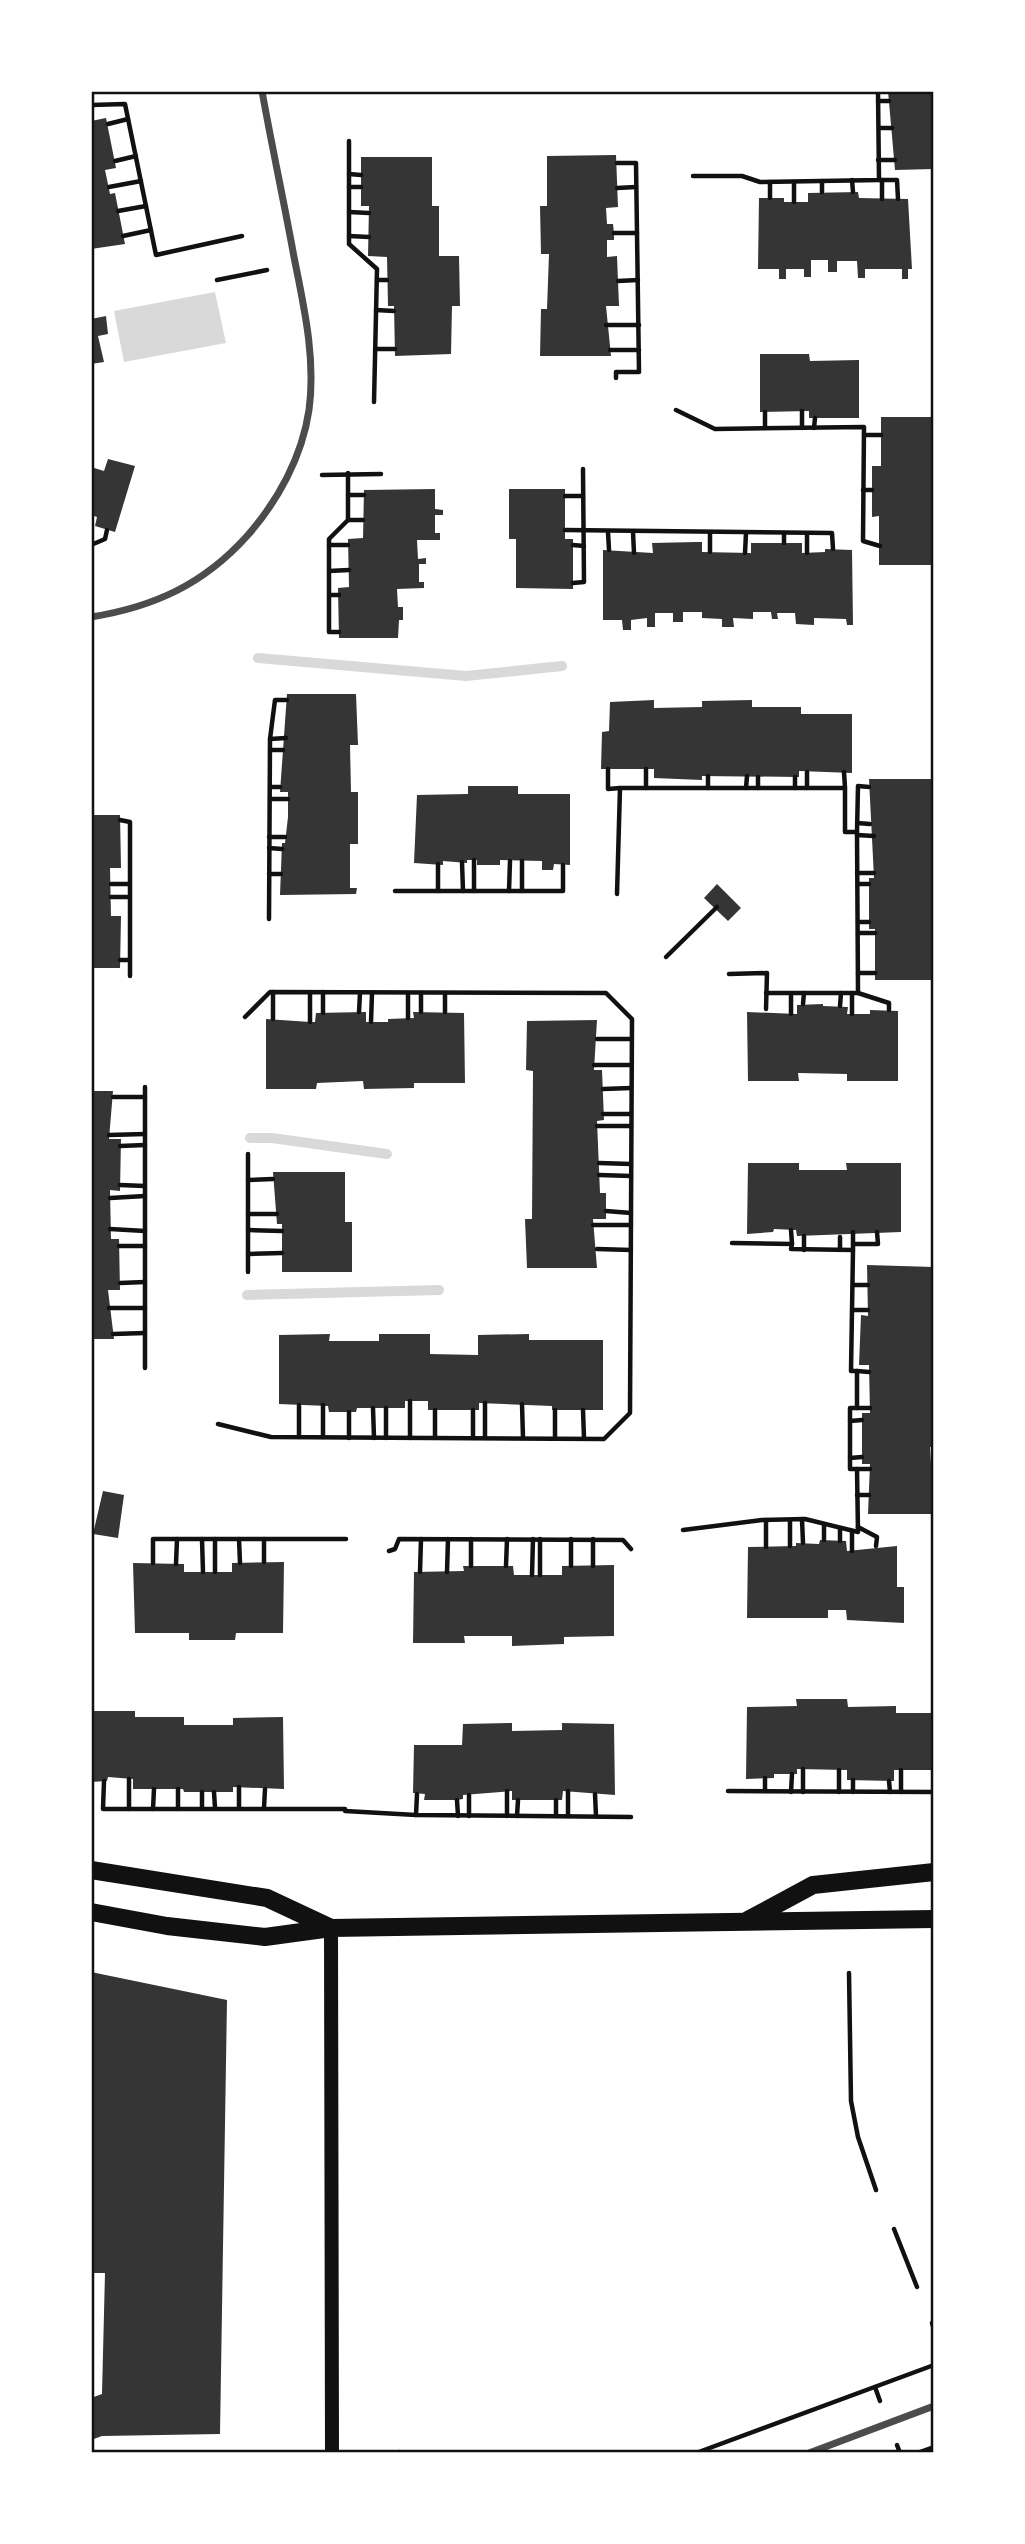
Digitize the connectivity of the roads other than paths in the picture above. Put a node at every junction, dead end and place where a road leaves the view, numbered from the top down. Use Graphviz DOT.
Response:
graph roads {
  1 [pos="262,91"];
  2 [pos="91,617"];
  3 [pos="91,1870"];
  4 [pos="934,1872"];
  5 [pos="91,1912"];
  6 [pos="934,1919"];
  7 [pos="748,1920"];
  8 [pos="331,1928"];
  9 [pos="934,2406"];
  10 [pos="332,2453"];
  11 [pos="809,2453"];
  1 -- 2 [label="street"];
  3 -- 8 [label="main road"];
  4 -- 7 [label="main road"];
  5 -- 8 [label="main road"];
  6 -- 7 [label="main road"];
  7 -- 8 [label="main road"];
  8 -- 10 [label="main road"];
  9 -- 11 [label="street"];
}
